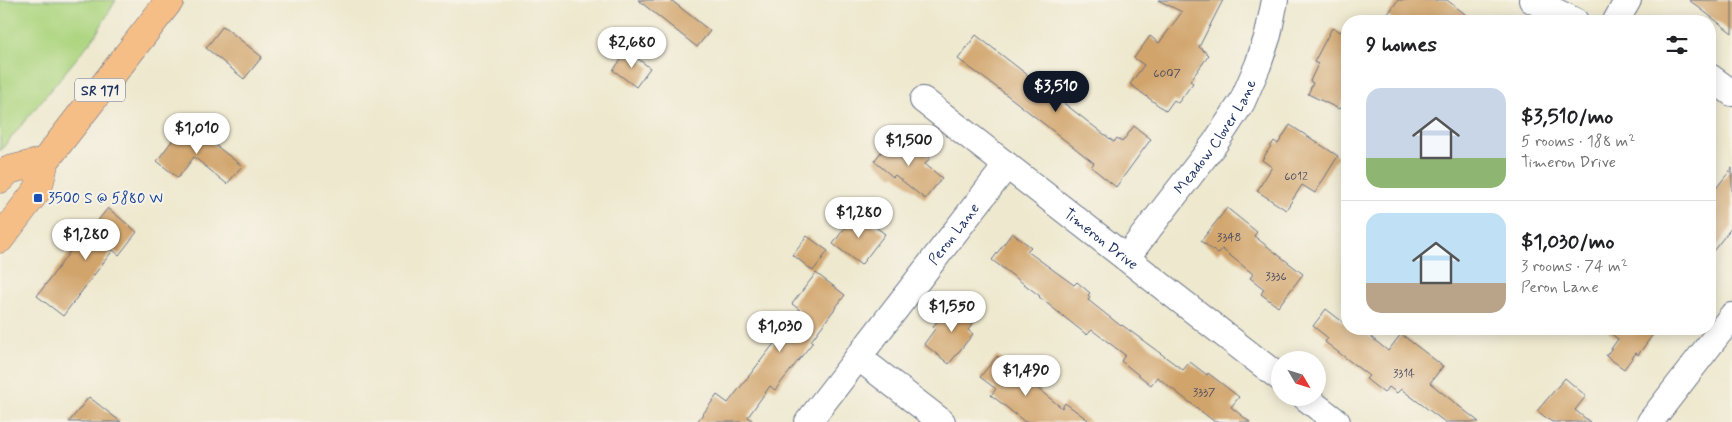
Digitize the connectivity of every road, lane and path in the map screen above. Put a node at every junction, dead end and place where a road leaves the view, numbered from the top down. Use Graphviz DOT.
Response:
graph roads {
  1 [pos="170,0"];
  2 [pos="1275,0"];
  3 [pos="1532,0"];
  4 [pos="1628,0"];
  5 [pos="1563,15"];
  6 [pos="1619,15"];
  7 [pos="1716,82"];
  8 [pos="1732,93"];
  9 [pos="923,100"];
  10 [pos="45,161"];
  11 [pos="1007,165"];
  12 [pos="0,179"];
  13 [pos="0,239"];
  14 [pos="1126,258"];
  15 [pos="1732,316"];
  16 [pos="858,356"];
  17 [pos="1271,371"];
  18 [pos="1316,406"];
  19 [pos="808,422"];
  20 [pos="942,422"];
  21 [pos="1337,422"];
  22 [pos="1650,422"];
  1 -- 10 [label="main road, SR 171"];
  2 -- 14 [label="street, Meadow Clover Lane"];
  3 -- 5 [label="street"];
  4 -- 6 [label="street"];
  7 -- 8 [label="street"];
  9 -- 11 [label="street, Timeron Drive"];
  10 -- 12 [label="main road"];
  10 -- 13 [label="main road, SR 171"];
  11 -- 14 [label="street, Timeron Drive"];
  11 -- 16 [label="street, Peron Lane"];
  14 -- 17 [label="street, Timeron Drive"];
  15 -- 22 [label="street"];
  16 -- 19 [label="street, Peron Lane"];
  16 -- 20 [label="street"];
  18 -- 21 [label="street"];
}
